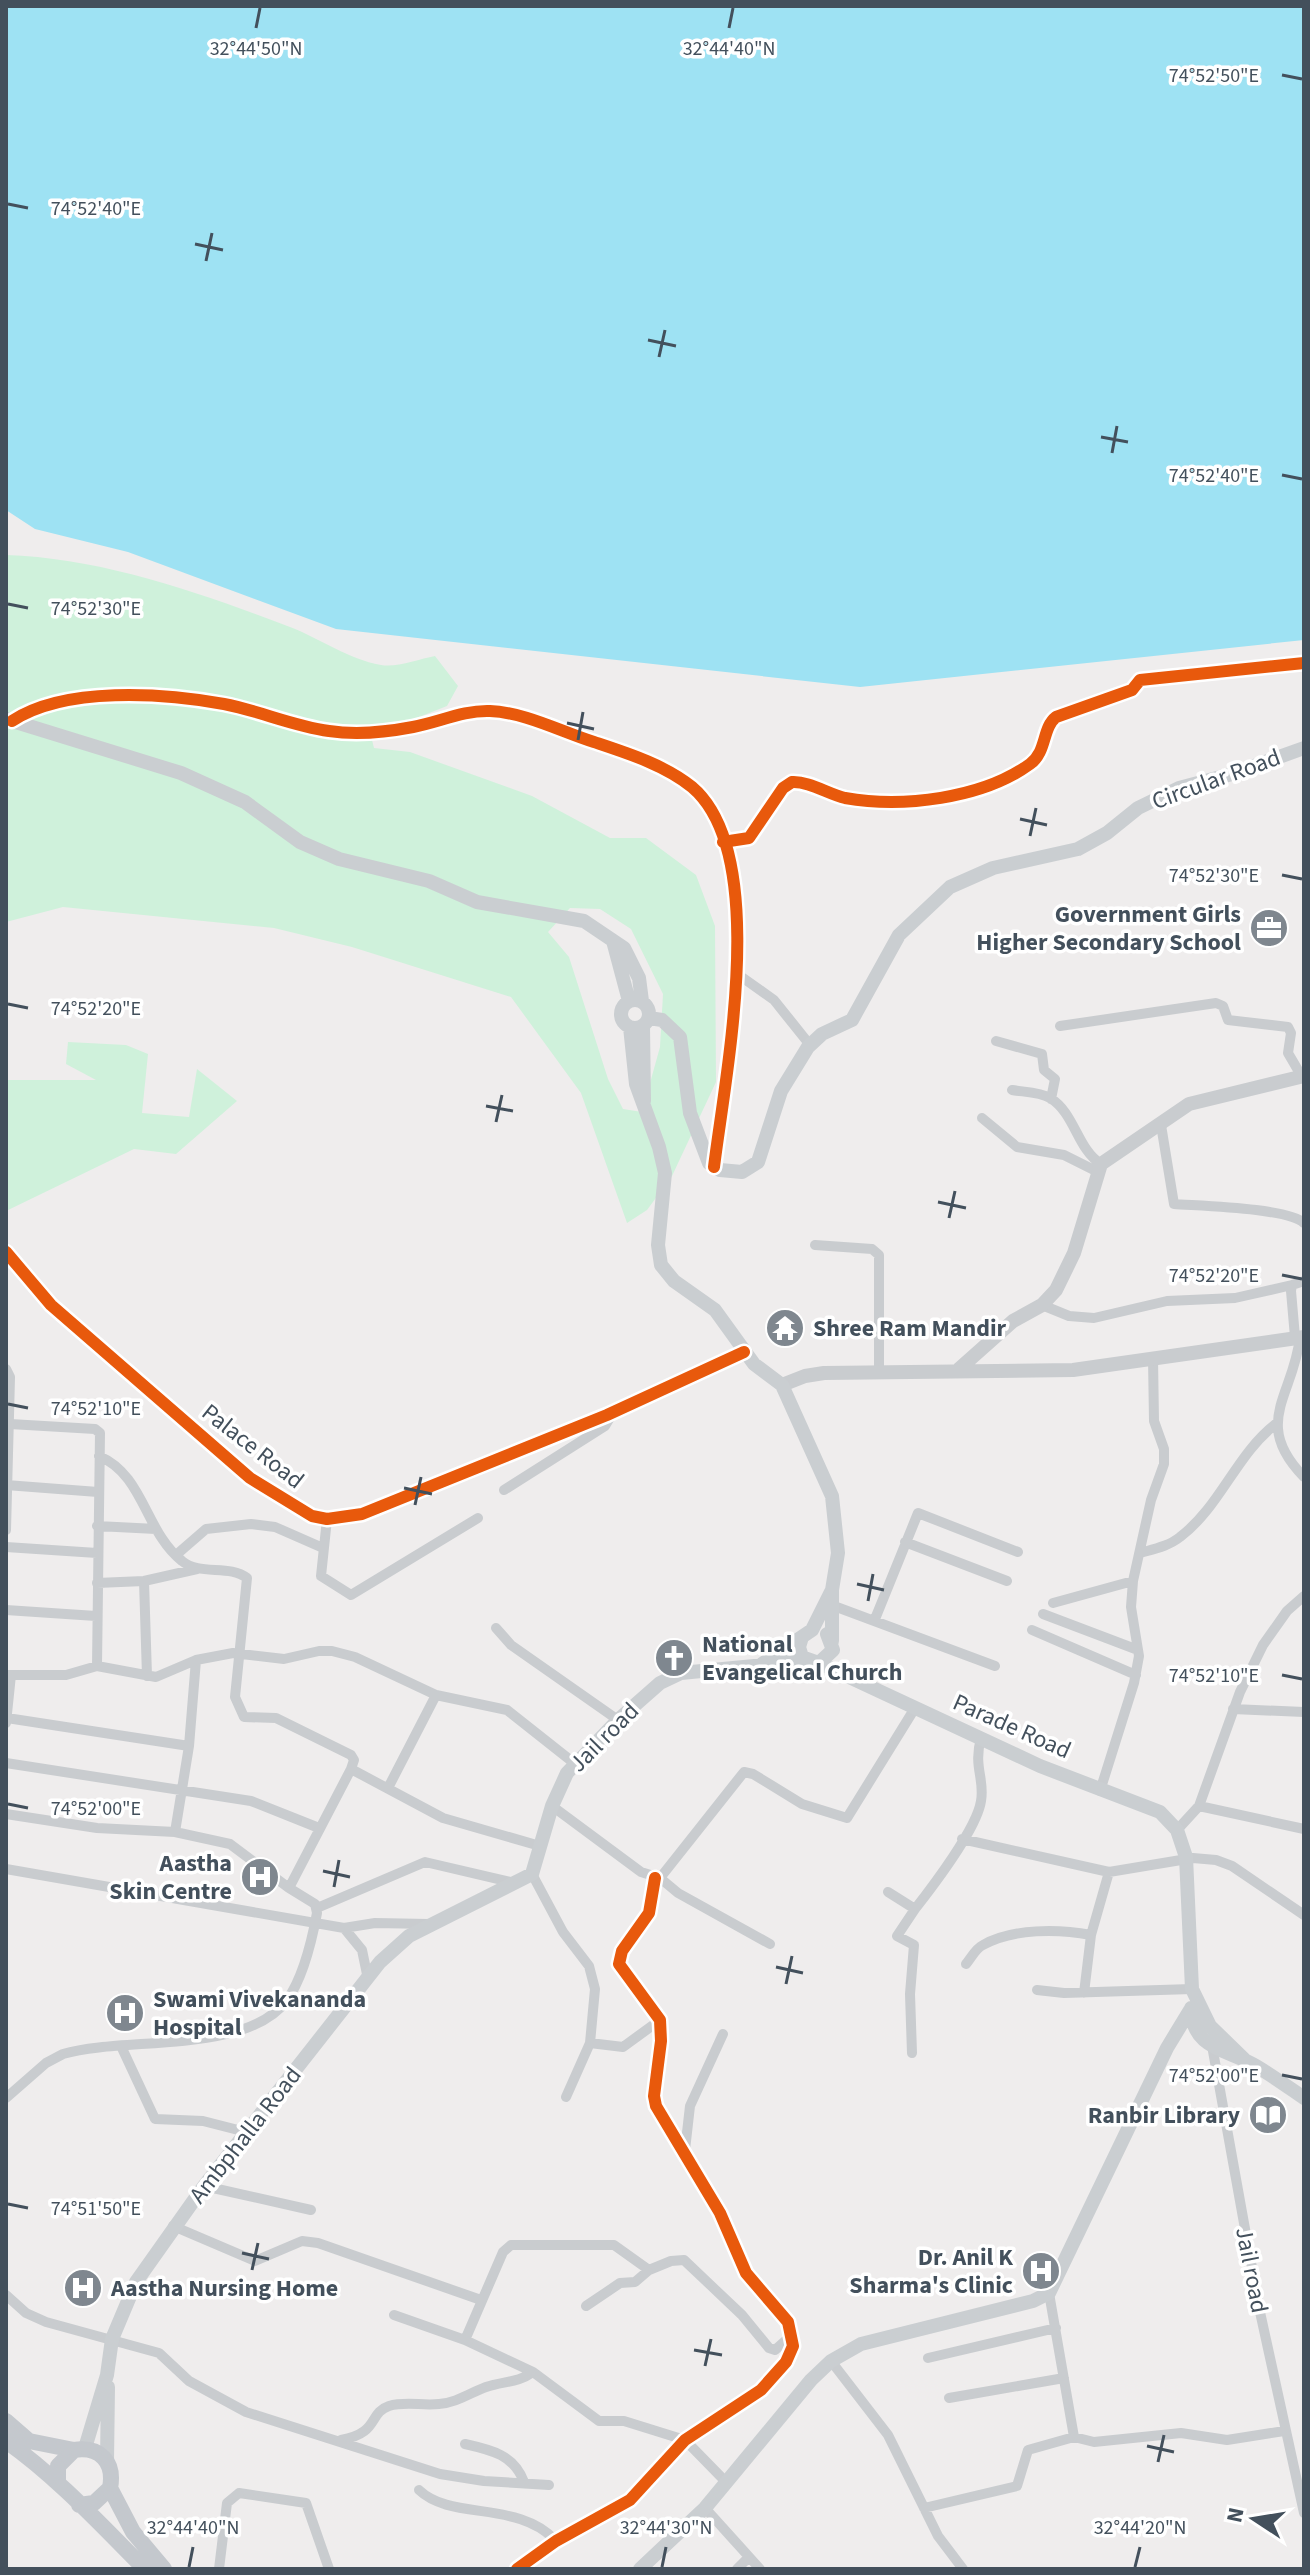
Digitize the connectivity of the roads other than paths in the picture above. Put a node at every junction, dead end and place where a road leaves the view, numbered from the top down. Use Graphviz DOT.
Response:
graph roads {
  1 [pos="1304,663"];
  2 [pos="9,720"];
  3 [pos="1304,748"];
  4 [pos="723,842"];
  5 [pos="736,973"];
  6 [pos="636,1001"];
  7 [pos="641,1024"];
  8 [pos="1060,1026"];
  9 [pos="996,1041"];
  10 [pos="810,1045"];
  11 [pos="1303,1076"];
  12 [pos="1012,1090"];
  13 [pos="1051,1099"];
  14 [pos="982,1118"];
  15 [pos="1161,1125"];
  16 [pos="714,1167"];
  17 [pos="1098,1167"];
  18 [pos="1304,1223"];
  19 [pos="815,1245"];
  20 [pos="6,1252"];
  21 [pos="1304,1281"];
  22 [pos="1292,1285"];
  23 [pos="1042,1305"];
  24 [pos="1300,1337"];
  25 [pos="744,1352"];
  26 [pos="1153,1358"];
  27 [pos="6,1369"];
  28 [pos="959,1369"];
  29 [pos="879,1373"];
  30 [pos="782,1385"];
  31 [pos="614,1411"];
  32 [pos="1277,1423"];
  33 [pos="10,1424"];
  34 [pos="99,1456"];
  35 [pos="1304,1477"];
  36 [pos="7,1485"];
  37 [pos="504,1490"];
  38 [pos="98,1492"];
  39 [pos="478,1518"];
  40 [pos="327,1519"];
  41 [pos="97,1526"];
  42 [pos="156,1529"];
  43 [pos="6,1530"];
  44 [pos="905,1542"];
  45 [pos="6,1547"];
  46 [pos="323,1548"];
  47 [pos="1018,1552"];
  48 [pos="97,1553"];
  49 [pos="1140,1553"];
  50 [pos="176,1555"];
  51 [pos="199,1568"];
  52 [pos="144,1581"];
  53 [pos="1007,1581"];
  54 [pos="1133,1581"];
  55 [pos="97,1583"];
  56 [pos="832,1590"];
  57 [pos="1304,1596"];
  58 [pos="1053,1603"];
  59 [pos="834,1606"];
  60 [pos="6,1610"];
  61 [pos="1043,1614"];
  62 [pos="96,1616"];
  63 [pos="875,1619"];
  64 [pos="496,1628"];
  65 [pos="1032,1630"];
  66 [pos="807,1633"];
  67 [pos="832,1643"];
  68 [pos="1138,1650"];
  69 [pos="241,1653"];
  70 [pos="196,1660"];
  71 [pos="812,1662"];
  72 [pos="97,1666"];
  73 [pos="758,1666"];
  74 [pos="995,1666"];
  75 [pos="8,1675"];
  76 [pos="1136,1675"];
  77 [pos="147,1676"];
  78 [pos="857,1679"];
  79 [pos="436,1695"];
  80 [pos="915,1708"];
  81 [pos="1233,1709"];
  82 [pos="1304,1712"];
  83 [pos="618,1720"];
  84 [pos="6,1721"];
  85 [pos="981,1738"];
  86 [pos="189,1746"];
  87 [pos="6,1763"];
  88 [pos="574,1763"];
  89 [pos="351,1769"];
  90 [pos="388,1788"];
  91 [pos="181,1791"];
  92 [pos="1100,1791"];
  93 [pos="552,1806"];
  94 [pos="1199,1806"];
  95 [pos="1150,1809"];
  96 [pos="6,1814"];
  97 [pos="319,1828"];
  98 [pos="1304,1829"];
  99 [pos="1177,1830"];
  100 [pos="175,1832"];
  101 [pos="962,1839"];
  102 [pos="540,1846"];
  103 [pos="1184,1864"];
  104 [pos="6,1869"];
  105 [pos="1109,1872"];
  106 [pos="532,1874"];
  107 [pos="658,1878"];
  108 [pos="515,1883"];
  109 [pos="289,1888"];
  110 [pos="888,1892"];
  111 [pos="317,1908"];
  112 [pos="915,1909"];
  113 [pos="1304,1915"];
  114 [pos="315,1924"];
  115 [pos="429,1924"];
  116 [pos="344,1928"];
  117 [pos="1091,1935"];
  118 [pos="770,1944"];
  119 [pos="966,1964"];
  120 [pos="368,1980"];
  121 [pos="1037,1990"];
  122 [pos="1084,1993"];
  123 [pos="1192,1998"];
  124 [pos="660,2020"];
  125 [pos="1210,2026"];
  126 [pos="723,2034"];
  127 [pos="590,2043"];
  128 [pos="121,2046"];
  129 [pos="1211,2047"];
  130 [pos="912,2053"];
  131 [pos="1246,2061"];
  132 [pos="566,2097"];
  133 [pos="6,2098"];
  134 [pos="1304,2098"];
  135 [pos="246,2132"];
  136 [pos="685,2150"];
  137 [pos="204,2186"];
  138 [pos="311,2210"];
  139 [pos="173,2226"];
  140 [pos="649,2270"];
  141 [pos="1049,2293"];
  142 [pos="6,2295"];
  143 [pos="481,2300"];
  144 [pos="586,2306"];
  145 [pos="394,2315"];
  146 [pos="1056,2328"];
  147 [pos="793,2334"];
  148 [pos="112,2339"];
  149 [pos="465,2340"];
  150 [pos="928,2358"];
  151 [pos="831,2361"];
  152 [pos="533,2372"];
  153 [pos="107,2375"];
  154 [pos="1064,2378"];
  155 [pos="949,2398"];
  156 [pos="6,2421"];
  157 [pos="1284,2431"];
  158 [pos="1074,2437"];
  159 [pos="339,2440"];
  160 [pos="685,2440"];
  161 [pos="6,2441"];
  162 [pos="465,2444"];
  163 [pos="79,2449"];
  164 [pos="107,2461"];
  165 [pos="524,2482"];
  166 [pos="726,2482"];
  167 [pos="58,2483"];
  168 [pos="549,2485"];
  169 [pos="110,2488"];
  170 [pos="419,2490"];
  171 [pos="79,2505"];
  172 [pos="705,2508"];
  173 [pos="924,2508"];
  174 [pos="1304,2513"];
  175 [pos="556,2541"];
  176 [pos="749,2557"];
  177 [pos="325,2567"];
  178 [pos="154,2568"];
  179 [pos="219,2569"];
  180 [pos="517,2569"];
  181 [pos="640,2569"];
  182 [pos="737,2569"];
  183 [pos="760,2569"];
  184 [pos="963,2569"];
  1 -- 4 [label="street"];
  2 -- 4 [label="street"];
  2 -- 6 [label="main road"];
  3 -- 10 [label="main road, Circular Road"];
  4 -- 5 [label="street"];
  5 -- 10 [label="street"];
  5 -- 16 [label="street"];
  6 -- 7 [label="main road"];
  6 -- 7 [label="main road"];
  7 -- 16 [label="main road"];
  7 -- 25 [label="main road"];
  8 -- 11 [label="street"];
  9 -- 13 [label="street"];
  10 -- 16 [label="main road, Circular Road"];
  11 -- 15 [label="street"];
  12 -- 13 [label="street"];
  13 -- 17 [label="street"];
  14 -- 17 [label="street"];
  15 -- 17 [label="street"];
  15 -- 18 [label="street"];
  17 -- 23 [label="street"];
  19 -- 29 [label="street"];
  20 -- 40 [label="street, Palace Road"];
  21 -- 22 [label="street"];
  22 -- 23 [label="street"];
  22 -- 24 [label="street"];
  23 -- 28 [label="street"];
  24 -- 26 [label="street"];
  24 -- 32 [label="street"];
  25 -- 30 [label="main road"];
  25 -- 31 [label="street"];
  26 -- 28 [label="street"];
  26 -- 49 [label="street"];
  27 -- 33 [label="street"];
  28 -- 29 [label="street"];
  29 -- 30 [label="street"];
  30 -- 56 [label="main road"];
  31 -- 37 [label="street"];
  31 -- 40 [label="street"];
  32 -- 35 [label="street"];
  32 -- 49 [label="street"];
  33 -- 34 [label="street"];
  33 -- 36 [label="street"];
  34 -- 38 [label="street"];
  34 -- 42 [label="street"];
  36 -- 38 [label="street"];
  36 -- 43 [label="street"];
  38 -- 41 [label="street"];
  39 -- 46 [label="street"];
  40 -- 46 [label="street"];
  41 -- 42 [label="street"];
  41 -- 48 [label="street"];
  42 -- 50 [label="street"];
  44 -- 47 [label="street"];
  44 -- 53 [label="street"];
  44 -- 63 [label="street"];
  45 -- 48 [label="street"];
  46 -- 50 [label="street"];
  48 -- 55 [label="street"];
  49 -- 54 [label="street"];
  50 -- 51 [label="street"];
  51 -- 52 [label="street"];
  51 -- 69 [label="street"];
  52 -- 55 [label="street"];
  52 -- 77 [label="street"];
  54 -- 58 [label="street"];
  54 -- 68 [label="street"];
  55 -- 62 [label="street"];
  56 -- 59 [label="main road"];
  56 -- 66 [label="main road"];
  57 -- 81 [label="street"];
  59 -- 63 [label="street"];
  59 -- 67 [label="main road"];
  60 -- 62 [label="street"];
  61 -- 68 [label="street"];
  62 -- 72 [label="street"];
  63 -- 74 [label="street"];
  64 -- 83 [label="street"];
  65 -- 76 [label="street"];
  66 -- 67 [label="main road"];
  66 -- 71 [label="main road"];
  66 -- 73 [label="main road"];
  67 -- 71 [label="main road"];
  67 -- 78 [label="main road"];
  68 -- 76 [label="street"];
  69 -- 70 [label="street"];
  69 -- 79 [label="street"];
  69 -- 89 [label="street"];
  70 -- 77 [label="street"];
  70 -- 86 [label="street"];
  71 -- 73 [label="main road, Jail road"];
  71 -- 78 [label="main road, Parade Road"];
  72 -- 75 [label="street"];
  72 -- 77 [label="street"];
  73 -- 83 [label="main road, Jail road"];
  75 -- 84 [label="street"];
  76 -- 92 [label="street"];
  78 -- 80 [label="main road, Parade Road"];
  79 -- 88 [label="street"];
  79 -- 90 [label="street"];
  80 -- 85 [label="main road, Parade Road"];
  80 -- 107 [label="street"];
  81 -- 82 [label="street"];
  81 -- 94 [label="street"];
  83 -- 88 [label="main road, Jail road"];
  84 -- 86 [label="street"];
  85 -- 92 [label="main road, Parade Road"];
  85 -- 101 [label="street"];
  86 -- 91 [label="street"];
  87 -- 91 [label="street"];
  88 -- 93 [label="main road, Jail road"];
  89 -- 90 [label="street"];
  89 -- 97 [label="street"];
  90 -- 102 [label="street"];
  91 -- 97 [label="street"];
  91 -- 100 [label="street"];
  92 -- 95 [label="main road, Parade Road"];
  93 -- 102 [label="main road, Jail road"];
  93 -- 107 [label="street"];
  94 -- 98 [label="street"];
  94 -- 99 [label="street"];
  95 -- 99 [label="main road, Parade Road"];
  95 -- 103 [label="main road"];
  96 -- 100 [label="street"];
  97 -- 109 [label="street"];
  99 -- 103 [label="main road"];
  100 -- 109 [label="street"];
  101 -- 105 [label="street"];
  101 -- 112 [label="street"];
  102 -- 106 [label="main road, Jail road"];
  103 -- 105 [label="street"];
  103 -- 113 [label="street"];
  103 -- 123 [label="main road"];
  104 -- 114 [label="street"];
  105 -- 117 [label="street"];
  106 -- 108 [label="main road"];
  106 -- 127 [label="street"];
  107 -- 118 [label="street"];
  107 -- 124 [label="street"];
  108 -- 111 [label="street"];
  108 -- 115 [label="main road"];
  109 -- 111 [label="street"];
  110 -- 112 [label="street"];
  111 -- 114 [label="street"];
  112 -- 130 [label="street"];
  114 -- 116 [label="street"];
  114 -- 128 [label="street"];
  115 -- 116 [label="street"];
  115 -- 120 [label="main road, Ambphalla Road"];
  116 -- 120 [label="street"];
  117 -- 119 [label="street"];
  117 -- 122 [label="street"];
  120 -- 135 [label="main road, Ambphalla Road"];
  121 -- 122 [label="street"];
  122 -- 123 [label="street"];
  123 -- 125 [label="main road"];
  123 -- 129 [label="main road"];
  123 -- 141 [label="main road"];
  124 -- 127 [label="street"];
  124 -- 136 [label="street"];
  125 -- 129 [label="street, Jail road"];
  125 -- 131 [label="main road"];
  126 -- 136 [label="street"];
  127 -- 132 [label="street"];
  128 -- 133 [label="street"];
  128 -- 135 [label="street"];
  129 -- 131 [label="main road"];
  129 -- 157 [label="street, Jail road"];
  131 -- 134 [label="main road"];
  135 -- 137 [label="main road, Ambphalla Road"];
  136 -- 147 [label="street"];
  137 -- 138 [label="street"];
  137 -- 139 [label="main road, Ambphalla Road"];
  139 -- 143 [label="street"];
  139 -- 148 [label="main road, Ambphalla Road"];
  140 -- 143 [label="street"];
  140 -- 144 [label="street"];
  140 -- 147 [label="street"];
  141 -- 146 [label="street"];
  141 -- 151 [label="main road"];
  142 -- 148 [label="street"];
  143 -- 149 [label="street"];
  145 -- 149 [label="street"];
  146 -- 150 [label="street"];
  146 -- 154 [label="street"];
  147 -- 160 [label="street"];
  148 -- 153 [label="main road, Ambphalla Road"];
  148 -- 159 [label="street"];
  149 -- 152 [label="street"];
  151 -- 166 [label="main road"];
  151 -- 173 [label="street"];
  152 -- 159 [label="street"];
  152 -- 160 [label="street"];
  153 -- 163 [label="main road"];
  153 -- 164 [label="main road"];
  154 -- 155 [label="street"];
  154 -- 158 [label="street"];
  156 -- 163 [label="main road"];
  157 -- 158 [label="street"];
  157 -- 174 [label="street, Jail road"];
  158 -- 173 [label="street"];
  159 -- 165 [label="street"];
  160 -- 166 [label="street"];
  160 -- 175 [label="street"];
  161 -- 167 [label="main road"];
  162 -- 165 [label="street"];
  163 -- 164 [label="main road"];
  163 -- 167 [label="main road"];
  164 -- 169 [label="main road"];
  165 -- 168 [label="street"];
  166 -- 172 [label="main road"];
  167 -- 171 [label="main road"];
  169 -- 171 [label="main road"];
  169 -- 178 [label="main road"];
  170 -- 175 [label="street"];
  171 -- 178 [label="main road"];
  172 -- 176 [label="street"];
  172 -- 181 [label="main road"];
  173 -- 184 [label="street"];
  175 -- 180 [label="street"];
  176 -- 182 [label="street"];
  176 -- 183 [label="street"];
  177 -- 179 [label="street"];
}
